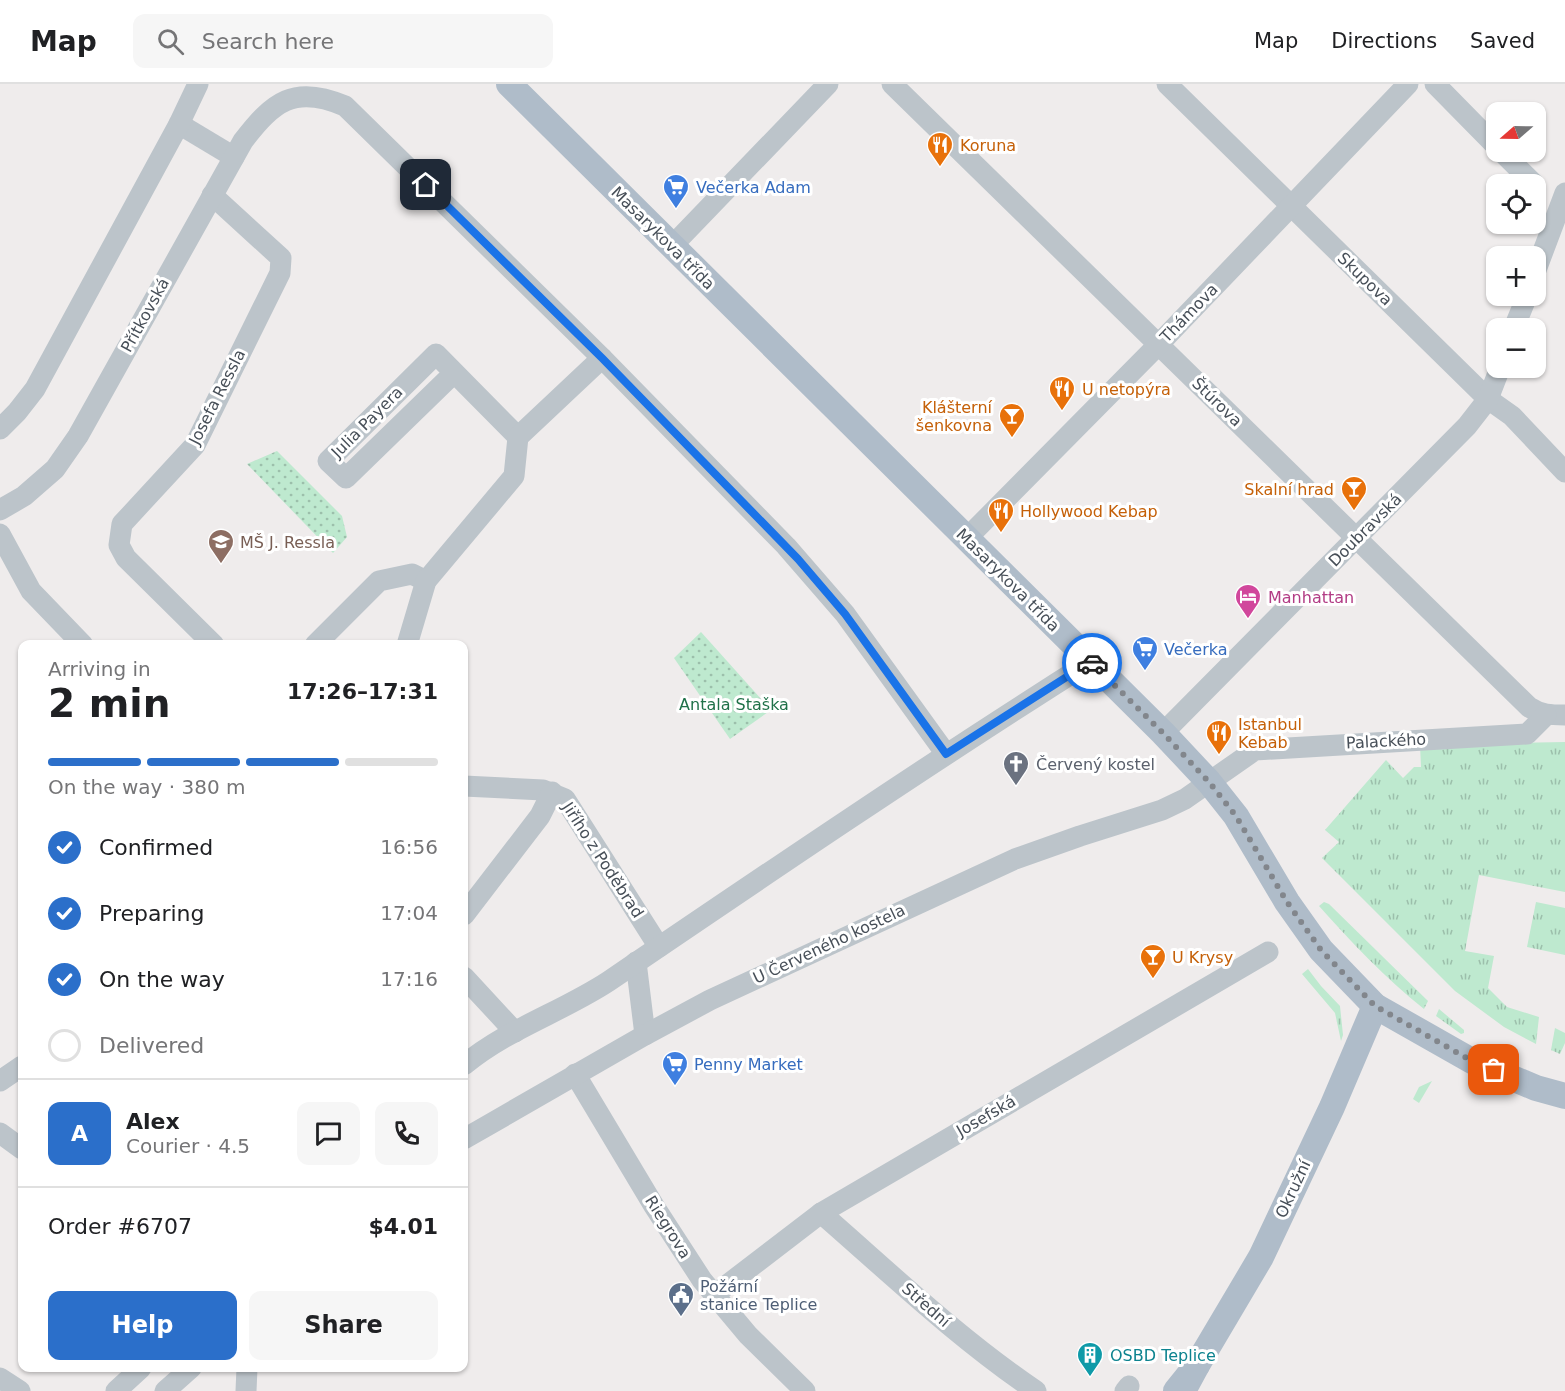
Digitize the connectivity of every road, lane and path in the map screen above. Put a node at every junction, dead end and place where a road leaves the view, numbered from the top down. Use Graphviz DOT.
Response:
graph roads {
  1 [pos="192,84"];
  2 [pos="198,84"];
  3 [pos="204,84"];
  4 [pos="211,84"];
  5 [pos="508,84"];
  6 [pos="828,84"];
  7 [pos="892,84"];
  8 [pos="1167,84"];
  9 [pos="1408,84"];
  10 [pos="1435,84"];
  11 [pos="181,118"];
  12 [pos="1486,136"];
  13 [pos="234,157"];
  14 [pos="1512,162"];
  15 [pos="1524,174"];
  16 [pos="1546,191"];
  17 [pos="212,195"];
  18 [pos="1562,199"];
  19 [pos="1291,207"];
  20 [pos="672,246"];
  21 [pos="1545,246"];
  22 [pos="1158,345"];
  23 [pos="602,358"];
  24 [pos="454,373"];
  25 [pos="1496,378"];
  26 [pos="1488,399"];
  27 [pos="0,429"];
  28 [pos="518,437"];
  29 [pos="1565,472"];
  30 [pos="0,510"];
  31 [pos="0,534"];
  32 [pos="966,539"];
  33 [pos="1356,539"];
  34 [pos="426,581"];
  35 [pos="78,640"];
  36 [pos="209,640"];
  37 [pos="320,640"];
  38 [pos="408,640"];
  39 [pos="1090,662"];
  40 [pos="1555,715"];
  41 [pos="1163,733"];
  42 [pos="946,754"];
  43 [pos="1209,782"];
  44 [pos="468,786"];
  45 [pos="552,792"];
  46 [pos="468,910"];
  47 [pos="659,947"];
  48 [pos="1268,952"];
  49 [pos="636,963"];
  50 [pos="468,981"];
  51 [pos="1375,1006"];
  52 [pos="515,1032"];
  53 [pos="645,1035"];
  54 [pos="468,1062"];
  55 [pos="18,1069"];
  56 [pos="575,1074"];
  57 [pos="0,1081"];
  58 [pos="1565,1096"];
  59 [pos="0,1133"];
  60 [pos="468,1137"];
  61 [pos="18,1146"];
  62 [pos="821,1213"];
  63 [pos="714,1295"];
  64 [pos="1197,1365"];
  65 [pos="137,1372"];
  66 [pos="186,1372"];
  67 [pos="247,1372"];
  68 [pos="0,1378"];
  69 [pos="20,1391"];
  70 [pos="116,1391"];
  71 [pos="165,1391"];
  72 [pos="246,1391"];
  73 [pos="805,1391"];
  74 [pos="1036,1391"];
  75 [pos="1176,1391"];
  76 [pos="1183,1391"];
  1 -- 11 [label="street"];
  2 -- 11 [label="street"];
  3 -- 11 [label="street"];
  4 -- 11 [label="street"];
  5 -- 20 [label="main road, Masarykova třída"];
  6 -- 20 [label="street"];
  7 -- 22 [label="street, Štúrova"];
  8 -- 19 [label="street, Skupova"];
  9 -- 19 [label="street, Thámova"];
  10 -- 12 [label="street"];
  11 -- 13 [label="street"];
  11 -- 27 [label="street"];
  13 -- 17 [label="street, Přítkovská"];
  13 -- 23 [label="street, Přítkovská"];
  14 -- 15 [label="street"];
  16 -- 18 [label="street"];
  17 -- 30 [label="street, Přítkovská"];
  17 -- 36 [label="street, Josefa Ressla"];
  18 -- 21 [label="street"];
  19 -- 22 [label="street, Thámova"];
  19 -- 26 [label="street, Skupova"];
  20 -- 32 [label="main road, Masarykova třída"];
  22 -- 32 [label="street, Thámova"];
  22 -- 33 [label="street, Štúrova"];
  23 -- 28 [label="street"];
  23 -- 42 [label="street"];
  24 -- 24 [label="street, Julia Payera"];
  24 -- 28 [label="street, Julia Payera"];
  25 -- 26 [label="street, Doubravská"];
  26 -- 29 [label="street, Skupova"];
  26 -- 33 [label="street, Doubravská"];
  28 -- 34 [label="street"];
  31 -- 35 [label="street"];
  32 -- 39 [label="main road, Masarykova třída"];
  33 -- 40 [label="street, Štúrova"];
  33 -- 41 [label="street, Doubravská"];
  34 -- 37 [label="street"];
  34 -- 38 [label="street"];
  39 -- 41 [label="main road, Masarykova třída"];
  39 -- 42 [label="street"];
  40 -- 43 [label="street, Palackého"];
  41 -- 43 [label="main road, Masarykova třída"];
  42 -- 47 [label="street"];
  43 -- 51 [label="main road, Masarykova třída"];
  43 -- 53 [label="street, U Červeného kostela"];
  44 -- 45 [label="street, Jiřího z Poděbrad"];
  45 -- 46 [label="street"];
  45 -- 47 [label="street, Jiřího z Poděbrad"];
  47 -- 49 [label="street"];
  48 -- 62 [label="street, Josefská"];
  49 -- 52 [label="street"];
  49 -- 53 [label="street"];
  50 -- 52 [label="street"];
  51 -- 58 [label="main road, Masarykova třída"];
  51 -- 64 [label="main road, Okružní"];
  52 -- 54 [label="street"];
  53 -- 56 [label="street, U Červeného kostela"];
  55 -- 57 [label="street"];
  56 -- 60 [label="street, U Červeného kostela"];
  56 -- 63 [label="street, Riegrova"];
  59 -- 61 [label="street"];
  62 -- 63 [label="street, Josefská"];
  62 -- 74 [label="street, Střední"];
  63 -- 73 [label="street, Riegrova"];
  64 -- 75 [label="main road, Okružní"];
  64 -- 76 [label="main road, Okružní"];
  65 -- 70 [label="street"];
  66 -- 71 [label="street"];
  67 -- 72 [label="street"];
  68 -- 69 [label="street"];
}
